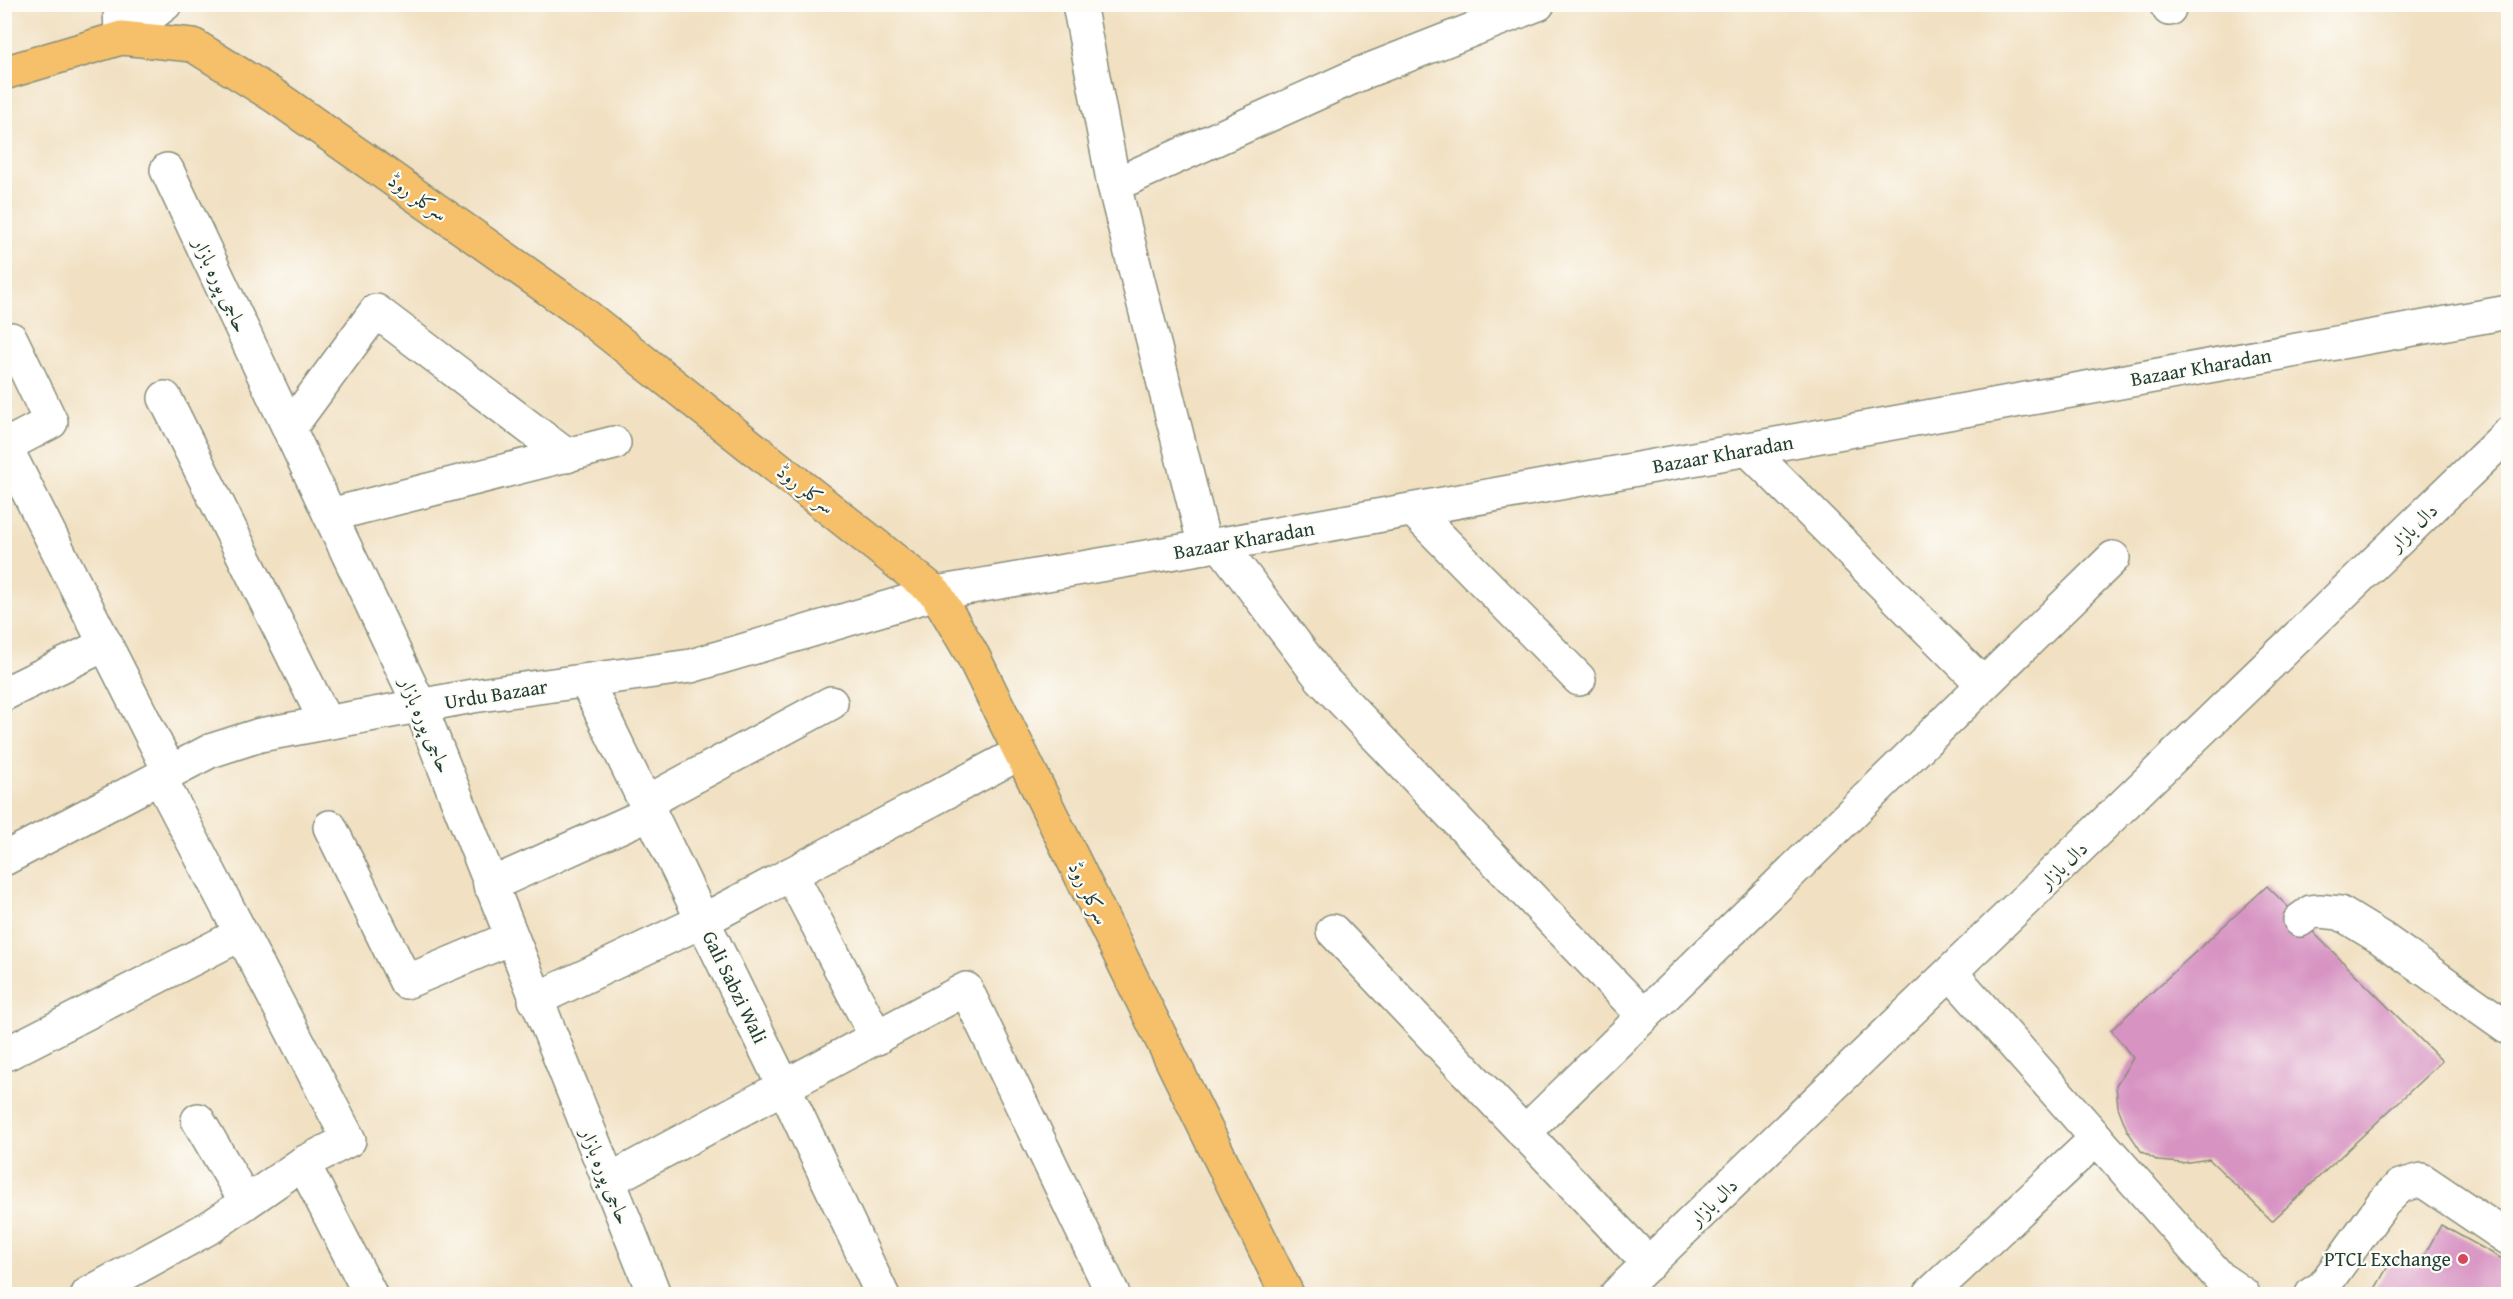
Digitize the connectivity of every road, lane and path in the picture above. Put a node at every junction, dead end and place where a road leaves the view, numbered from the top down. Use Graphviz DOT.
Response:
graph roads {
  1 [pos="120,4"];
  2 [pos="165,4"];
  3 [pos="1079,4"];
  4 [pos="1538,4"];
  5 [pos="121,38"];
  6 [pos="4,73"];
  7 [pos="167,170"];
  8 [pos="1114,185"];
  9 [pos="2508,312"];
  10 [pos="4,342"];
  11 [pos="165,398"];
  12 [pos="290,429"];
  13 [pos="2508,434"];
  14 [pos="614,443"];
  15 [pos="1748,449"];
  16 [pos="567,456"];
  17 [pos="1413,510"];
  18 [pos="330,516"];
  19 [pos="1212,546"];
  20 [pos="2113,558"];
  21 [pos="936,593"];
  22 [pos="106,644"];
  23 [pos="1580,679"];
  24 [pos="585,681"];
  25 [pos="1983,684"];
  26 [pos="4,694"];
  27 [pos="831,703"];
  28 [pos="420,706"];
  29 [pos="326,722"];
  30 [pos="1020,753"];
  31 [pos="165,775"];
  32 [pos="647,808"];
  33 [pos="330,827"];
  34 [pos="4,859"];
  35 [pos="791,874"];
  36 [pos="490,885"];
  37 [pos="2301,920"];
  38 [pos="702,921"];
  39 [pos="1333,931"];
  40 [pos="241,934"];
  41 [pos="511,938"];
  42 [pos="1951,973"];
  43 [pos="535,1000"];
  44 [pos="1644,1016"];
  45 [pos="2508,1028"];
  46 [pos="877,1038"];
  47 [pos="4,1055"];
  48 [pos="784,1089"];
  49 [pos="198,1120"];
  50 [pos="1524,1133"];
  51 [pos="2097,1138"];
  52 [pos="303,1163"];
  53 [pos="608,1181"];
  54 [pos="246,1202"];
  55 [pos="2508,1238"];
  56 [pos="1648,1264"];
  57 [pos="120,1287"];
  58 [pos="2223,1289"];
  59 [pos="88,1294"];
  60 [pos="370,1294"];
  61 [pos="654,1294"];
  62 [pos="882,1294"];
  63 [pos="1113,1294"];
  64 [pos="1287,1294"];
  65 [pos="1617,1294"];
  66 [pos="1930,1294"];
  67 [pos="2312,1294"];
  1 -- 5 [label="street"];
  2 -- 5 [label="street"];
  3 -- 8 [label="street"];
  4 -- 8 [label="street"];
  5 -- 6 [label="main road, سرکلر روڈ"];
  5 -- 21 [label="main road, سرکلر روڈ"];
  7 -- 12 [label="street, حاجی پورہ بازار"];
  8 -- 19 [label="street"];
  9 -- 15 [label="street, Bazaar Kharadan"];
  10 -- 22 [label="street"];
  11 -- 29 [label="street"];
  12 -- 16 [label="street"];
  12 -- 18 [label="street, حاجی پورہ بازار"];
  13 -- 42 [label="street, دال بازار"];
  14 -- 16 [label="street"];
  15 -- 17 [label="street, Bazaar Kharadan"];
  15 -- 25 [label="street"];
  16 -- 18 [label="street"];
  17 -- 19 [label="street, Bazaar Kharadan"];
  17 -- 23 [label="street"];
  18 -- 28 [label="street, حاجی پورہ بازار"];
  19 -- 21 [label="street, Bazaar Kharadan"];
  19 -- 44 [label="street"];
  20 -- 25 [label="street"];
  21 -- 24 [label="street, Urdu Bazaar"];
  21 -- 30 [label="main road, سرکلر روڈ"];
  22 -- 26 [label="street"];
  22 -- 31 [label="street"];
  24 -- 28 [label="street, Urdu Bazaar"];
  24 -- 32 [label="street, Gali Sabzi Wali"];
  25 -- 44 [label="street"];
  27 -- 32 [label="street"];
  28 -- 29 [label="street, Urdu Bazaar"];
  28 -- 36 [label="street, حاجی پورہ بازار"];
  29 -- 31 [label="street, Urdu Bazaar"];
  30 -- 35 [label="street"];
  30 -- 64 [label="main road, سرکلر روڈ"];
  31 -- 34 [label="street, Urdu Bazaar"];
  31 -- 40 [label="street"];
  32 -- 36 [label="street"];
  32 -- 38 [label="street, Gali Sabzi Wali"];
  33 -- 41 [label="street"];
  35 -- 38 [label="street"];
  35 -- 46 [label="street"];
  36 -- 41 [label="street, حاجی پورہ بازار"];
  37 -- 45 [label="street"];
  38 -- 43 [label="street"];
  38 -- 48 [label="street, Gali Sabzi Wali"];
  39 -- 50 [label="street"];
  40 -- 47 [label="street"];
  40 -- 52 [label="street"];
  41 -- 43 [label="street, حاجی پورہ بازار"];
  42 -- 51 [label="street"];
  42 -- 56 [label="street, دال بازار"];
  43 -- 53 [label="street, حاجی پورہ بازار"];
  44 -- 50 [label="street"];
  46 -- 48 [label="street"];
  46 -- 63 [label="street"];
  48 -- 53 [label="street"];
  48 -- 62 [label="street, Gali Sabzi Wali"];
  49 -- 54 [label="street"];
  50 -- 56 [label="street"];
  51 -- 58 [label="street"];
  51 -- 66 [label="street"];
  52 -- 54 [label="street"];
  52 -- 60 [label="street"];
  53 -- 61 [label="street, حاجی پورہ بازار"];
  54 -- 57 [label="street"];
  55 -- 67 [label="street"];
  56 -- 65 [label="street, دال بازار"];
  57 -- 59 [label="street"];
}
